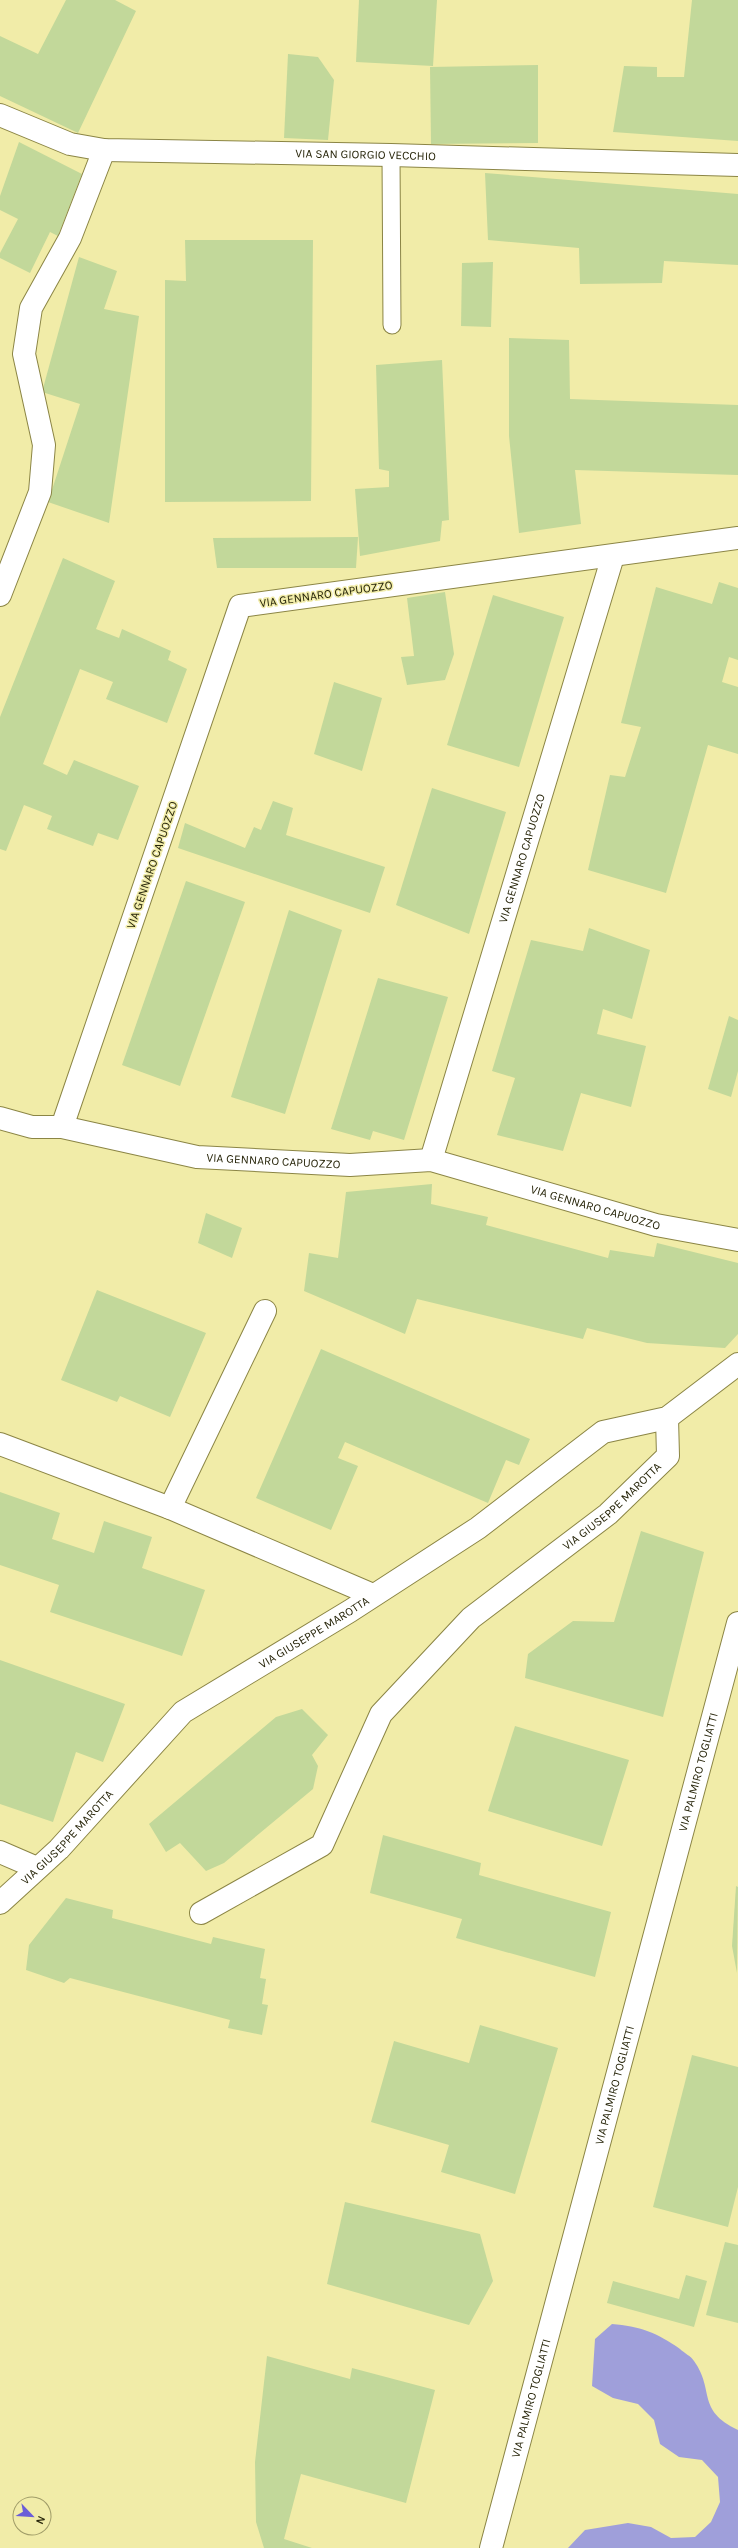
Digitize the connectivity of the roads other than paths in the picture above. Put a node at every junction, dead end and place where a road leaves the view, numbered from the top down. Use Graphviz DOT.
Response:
graph roads {
  1 [pos="0,116"];
  2 [pos="104,150"];
  3 [pos="391,155"];
  4 [pos="738,165"];
  5 [pos="392,325"];
  6 [pos="738,538"];
  7 [pos="613,556"];
  8 [pos="0,595"];
  9 [pos="0,1118"];
  10 [pos="62,1127"];
  11 [pos="431,1160"];
  12 [pos="738,1240"];
  13 [pos="265,1311"];
  14 [pos="738,1364"];
  15 [pos="667,1418"];
  16 [pos="0,1444"];
  17 [pos="170,1508"];
  18 [pos="373,1595"];
  19 [pos="738,1623"];
  20 [pos="0,1852"];
  21 [pos="37,1868"];
  22 [pos="0,1902"];
  23 [pos="201,1913"];
  24 [pos="491,2548"];
  1 -- 2 [label="street, VIA SAN GIORGIO VECCHIO"];
  2 -- 3 [label="street, VIA SAN GIORGIO VECCHIO"];
  2 -- 8 [label="street"];
  3 -- 4 [label="street, VIA SAN GIORGIO VECCHIO"];
  3 -- 5 [label="lane"];
  6 -- 7 [label="street, VIA GENNARO CAPUOZZO"];
  7 -- 10 [label="street, VIA GENNARO CAPUOZZO"];
  7 -- 11 [label="street, VIA GENNARO CAPUOZZO"];
  9 -- 10 [label="street"];
  10 -- 11 [label="street, VIA GENNARO CAPUOZZO"];
  11 -- 12 [label="street, VIA GENNARO CAPUOZZO"];
  13 -- 17 [label="street"];
  14 -- 15 [label="street, VIA GIUSEPPE MAROTTA"];
  15 -- 18 [label="street, VIA GIUSEPPE MAROTTA"];
  15 -- 23 [label="street, VIA GIUSEPPE MAROTTA"];
  16 -- 17 [label="street"];
  17 -- 18 [label="street"];
  18 -- 21 [label="street, VIA GIUSEPPE MAROTTA"];
  19 -- 24 [label="street, VIA PALMIRO TOGLIATTI"];
  20 -- 21 [label="street"];
  21 -- 22 [label="street, VIA GIUSEPPE MAROTTA"];
}
